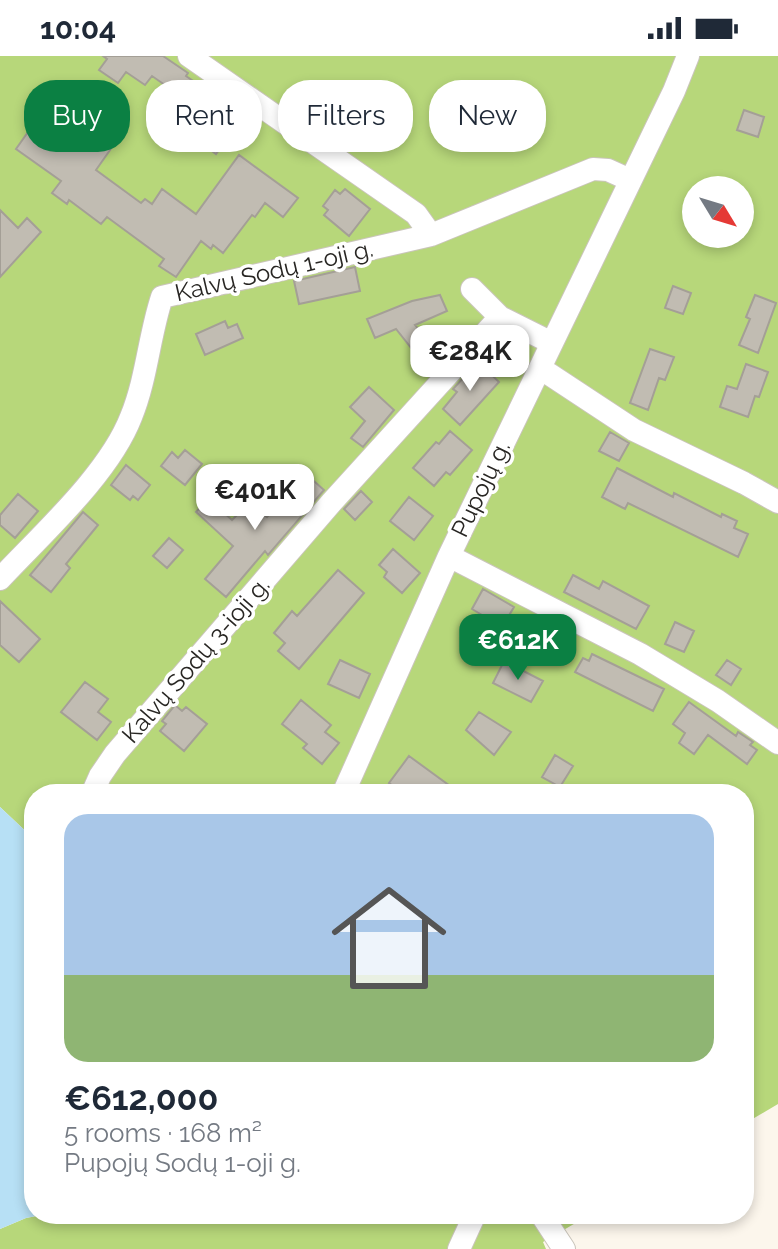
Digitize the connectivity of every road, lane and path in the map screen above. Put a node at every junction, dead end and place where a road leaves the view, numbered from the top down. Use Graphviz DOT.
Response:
graph roads {
  1 [pos="189,56"];
  2 [pos="688,56"];
  3 [pos="630,180"];
  4 [pos="431,235"];
  5 [pos="472,289"];
  6 [pos="500,317"];
  7 [pos="552,343"];
  8 [pos="540,368"];
  9 [pos="778,502"];
  10 [pos="449,556"];
  11 [pos="0,579"];
  12 [pos="778,743"];
  13 [pos="96,784"];
  14 [pos="347,784"];
  15 [pos="470,1224"];
  16 [pos="548,1224"];
  17 [pos="459,1249"];
  18 [pos="564,1249"];
  1 -- 4 [label="street"];
  2 -- 3 [label="street, Pupojų g."];
  3 -- 4 [label="street"];
  3 -- 7 [label="street, Pupojų g."];
  4 -- 11 [label="street, Kalvų Sodų 1-oji g."];
  5 -- 6 [label="street"];
  6 -- 7 [label="street"];
  6 -- 13 [label="street, Kalvų Sodų 3-ioji g."];
  7 -- 8 [label="street, Pupojų g."];
  8 -- 9 [label="street"];
  8 -- 10 [label="street, Pupojų g."];
  10 -- 12 [label="street"];
  10 -- 14 [label="street, Pupojų g."];
  15 -- 17 [label="street"];
  16 -- 18 [label="street"];
}
